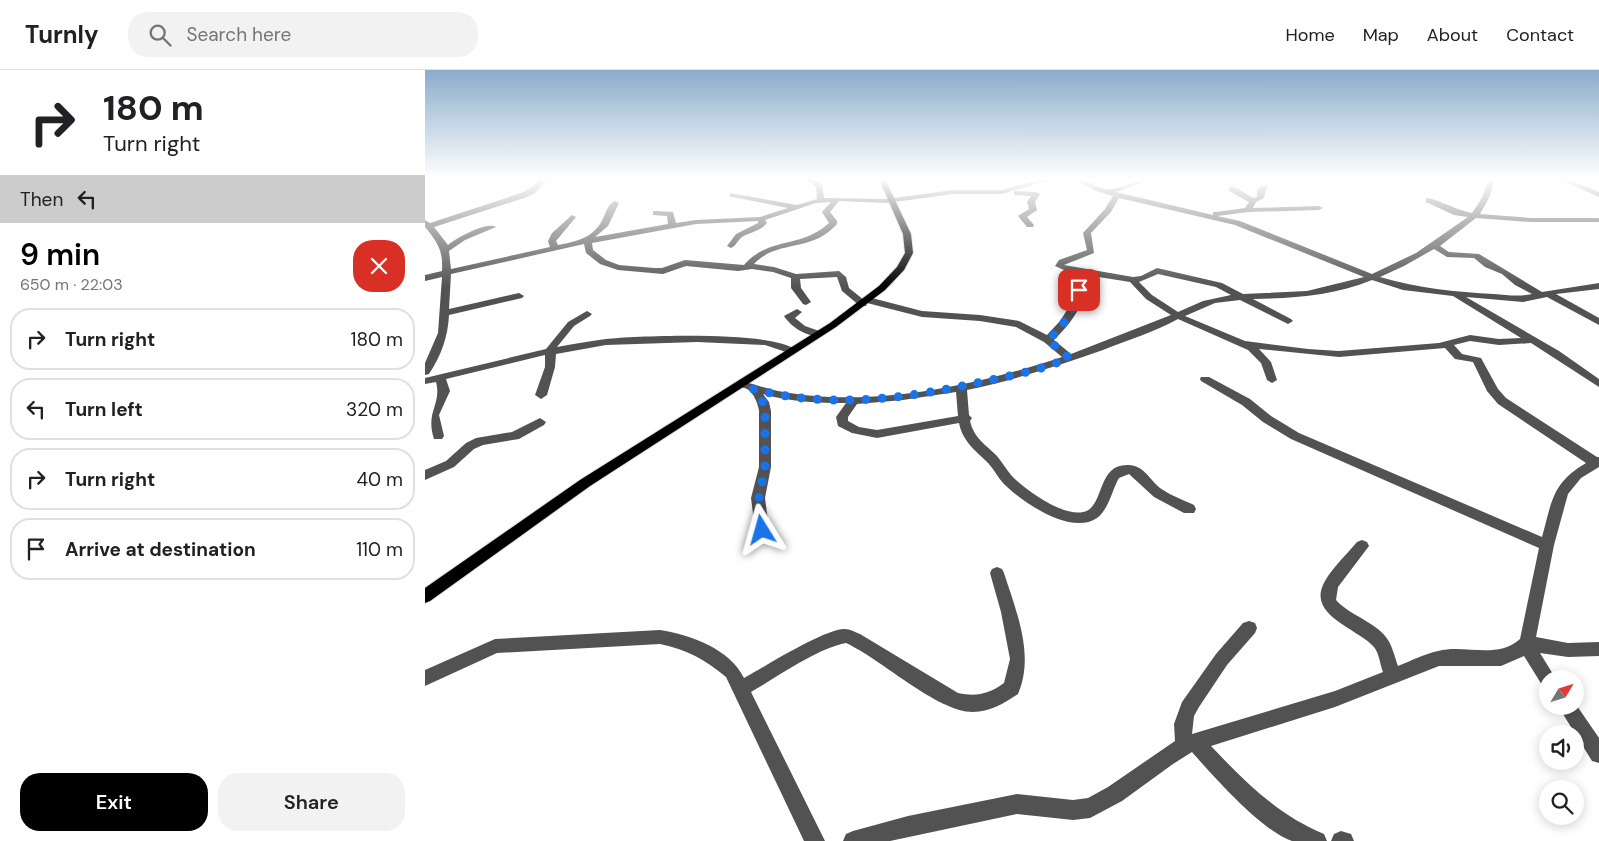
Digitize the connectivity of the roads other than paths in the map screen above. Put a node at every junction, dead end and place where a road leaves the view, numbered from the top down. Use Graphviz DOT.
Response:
graph roads {
  1 [pos="457,215"];
  2 [pos="608,215"];
  3 [pos="670,215"];
  4 [pos="773,215"];
  5 [pos="827,215"];
  6 [pos="899,215"];
  7 [pos="1024,215"];
  8 [pos="1103,215"];
  9 [pos="1208,215"];
  10 [pos="1218,215"];
  11 [pos="1468,215"];
  12 [pos="1212,216"];
  13 [pos="1474,216"];
  14 [pos="571,217"];
  15 [pos="761,219"];
  16 [pos="1599,220"];
  17 [pos="719,221"];
  18 [pos="427,224"];
  19 [pos="672,225"];
  20 [pos="1030,225"];
  21 [pos="492,226"];
  22 [pos="707,232"];
  23 [pos="587,240"];
  24 [pos="731,246"];
  25 [pos="1435,246"];
  26 [pos="555,248"];
  27 [pos="446,250"];
  28 [pos="750,267"];
  29 [pos="1076,270"];
  30 [pos="446,273"];
  31 [pos="425,278"];
  32 [pos="795,278"];
  33 [pos="1373,278"];
  34 [pos="1133,280"];
  35 [pos="1599,286"];
  36 [pos="1452,293"];
  37 [pos="1545,295"];
  38 [pos="519,296"];
  39 [pos="1240,296"];
  40 [pos="806,302"];
  41 [pos="865,302"];
  42 [pos="797,312"];
  43 [pos="444,313"];
  44 [pos="587,314"];
  45 [pos="1178,316"];
  46 [pos="1287,321"];
  47 [pos="1599,322"];
  48 [pos="818,334"];
  49 [pos="1048,340"];
  50 [pos="1532,340"];
  51 [pos="1241,344"];
  52 [pos="1447,344"];
  53 [pos="792,351"];
  54 [pos="550,352"];
  55 [pos="1069,358"];
  56 [pos="426,369"];
  57 [pos="440,377"];
  58 [pos="1205,379"];
  59 [pos="1272,380"];
  60 [pos="425,381"];
  61 [pos="1599,384"];
  62 [pos="747,387"];
  63 [pos="961,387"];
  64 [pos="541,395"];
  65 [pos="854,400"];
  66 [pos="965,418"];
  67 [pos="540,422"];
  68 [pos="438,436"];
  69 [pos="1598,462"];
  70 [pos="425,475"];
  71 [pos="1189,509"];
  72 [pos="762,530"];
  73 [pos="1547,545"];
  74 [pos="1362,546"];
  75 [pos="997,573"];
  76 [pos="425,596"];
  77 [pos="1249,628"];
  78 [pos="1527,644"];
  79 [pos="1599,648"];
  80 [pos="1543,670"];
  81 [pos="1393,677"];
  82 [pos="425,678"];
  83 [pos="741,690"];
  84 [pos="1573,715"];
  85 [pos="1190,744"];
  86 [pos="1599,754"];
  87 [pos="815,841"];
  88 [pos="853,841"];
  89 [pos="1317,841"];
  1 -- 18 [label="street"];
  2 -- 23 [label="street"];
  3 -- 19 [label="street"];
  4 -- 15 [label="street"];
  5 -- 28 [label="street"];
  6 -- 41 [label="main road"];
  7 -- 20 [label="street"];
  8 -- 29 [label="street"];
  9 -- 12 [label="street"];
  10 -- 12 [label="street"];
  11 -- 13 [label="street"];
  12 -- 33 [label="street"];
  13 -- 16 [label="street"];
  13 -- 25 [label="street"];
  14 -- 26 [label="street"];
  15 -- 17 [label="street"];
  15 -- 24 [label="street"];
  17 -- 19 [label="street"];
  17 -- 22 [label="street"];
  18 -- 27 [label="street"];
  19 -- 23 [label="street"];
  21 -- 27 [label="street"];
  23 -- 26 [label="street"];
  23 -- 28 [label="street"];
  25 -- 33 [label="street"];
  25 -- 37 [label="street"];
  26 -- 30 [label="street"];
  27 -- 30 [label="street"];
  28 -- 32 [label="street"];
  29 -- 34 [label="street"];
  29 -- 49 [label="street"];
  30 -- 31 [label="street"];
  30 -- 43 [label="street"];
  32 -- 40 [label="street"];
  32 -- 41 [label="street"];
  33 -- 36 [label="street"];
  33 -- 39 [label="street"];
  34 -- 39 [label="street"];
  34 -- 45 [label="street"];
  35 -- 37 [label="street"];
  36 -- 37 [label="street"];
  36 -- 50 [label="street"];
  37 -- 47 [label="street"];
  38 -- 43 [label="street"];
  39 -- 45 [label="street"];
  39 -- 46 [label="street"];
  41 -- 48 [label="main road"];
  41 -- 49 [label="street"];
  42 -- 48 [label="street"];
  43 -- 56 [label="street"];
  44 -- 54 [label="street"];
  45 -- 51 [label="street"];
  45 -- 55 [label="street"];
  48 -- 53 [label="main road"];
  49 -- 55 [label="street"];
  50 -- 52 [label="street"];
  50 -- 61 [label="street"];
  51 -- 52 [label="street"];
  51 -- 59 [label="street"];
  52 -- 69 [label="street"];
  53 -- 54 [label="street"];
  53 -- 62 [label="main road"];
  54 -- 57 [label="street"];
  54 -- 64 [label="street"];
  55 -- 63 [label="street"];
  57 -- 60 [label="street"];
  57 -- 68 [label="street"];
  58 -- 73 [label="street"];
  62 -- 65 [label="street"];
  62 -- 72 [label="street"];
  62 -- 76 [label="main road"];
  63 -- 65 [label="street"];
  63 -- 66 [label="street"];
  65 -- 66 [label="street"];
  66 -- 71 [label="street"];
  67 -- 70 [label="street"];
  69 -- 73 [label="street"];
  73 -- 78 [label="street"];
  74 -- 81 [label="street"];
  75 -- 83 [label="street"];
  77 -- 85 [label="street"];
  78 -- 79 [label="street"];
  78 -- 80 [label="street"];
  78 -- 81 [label="street"];
  81 -- 85 [label="street"];
  82 -- 83 [label="street"];
  83 -- 87 [label="street"];
  84 -- 86 [label="street"];
  85 -- 88 [label="street"];
  85 -- 89 [label="street"];
}
